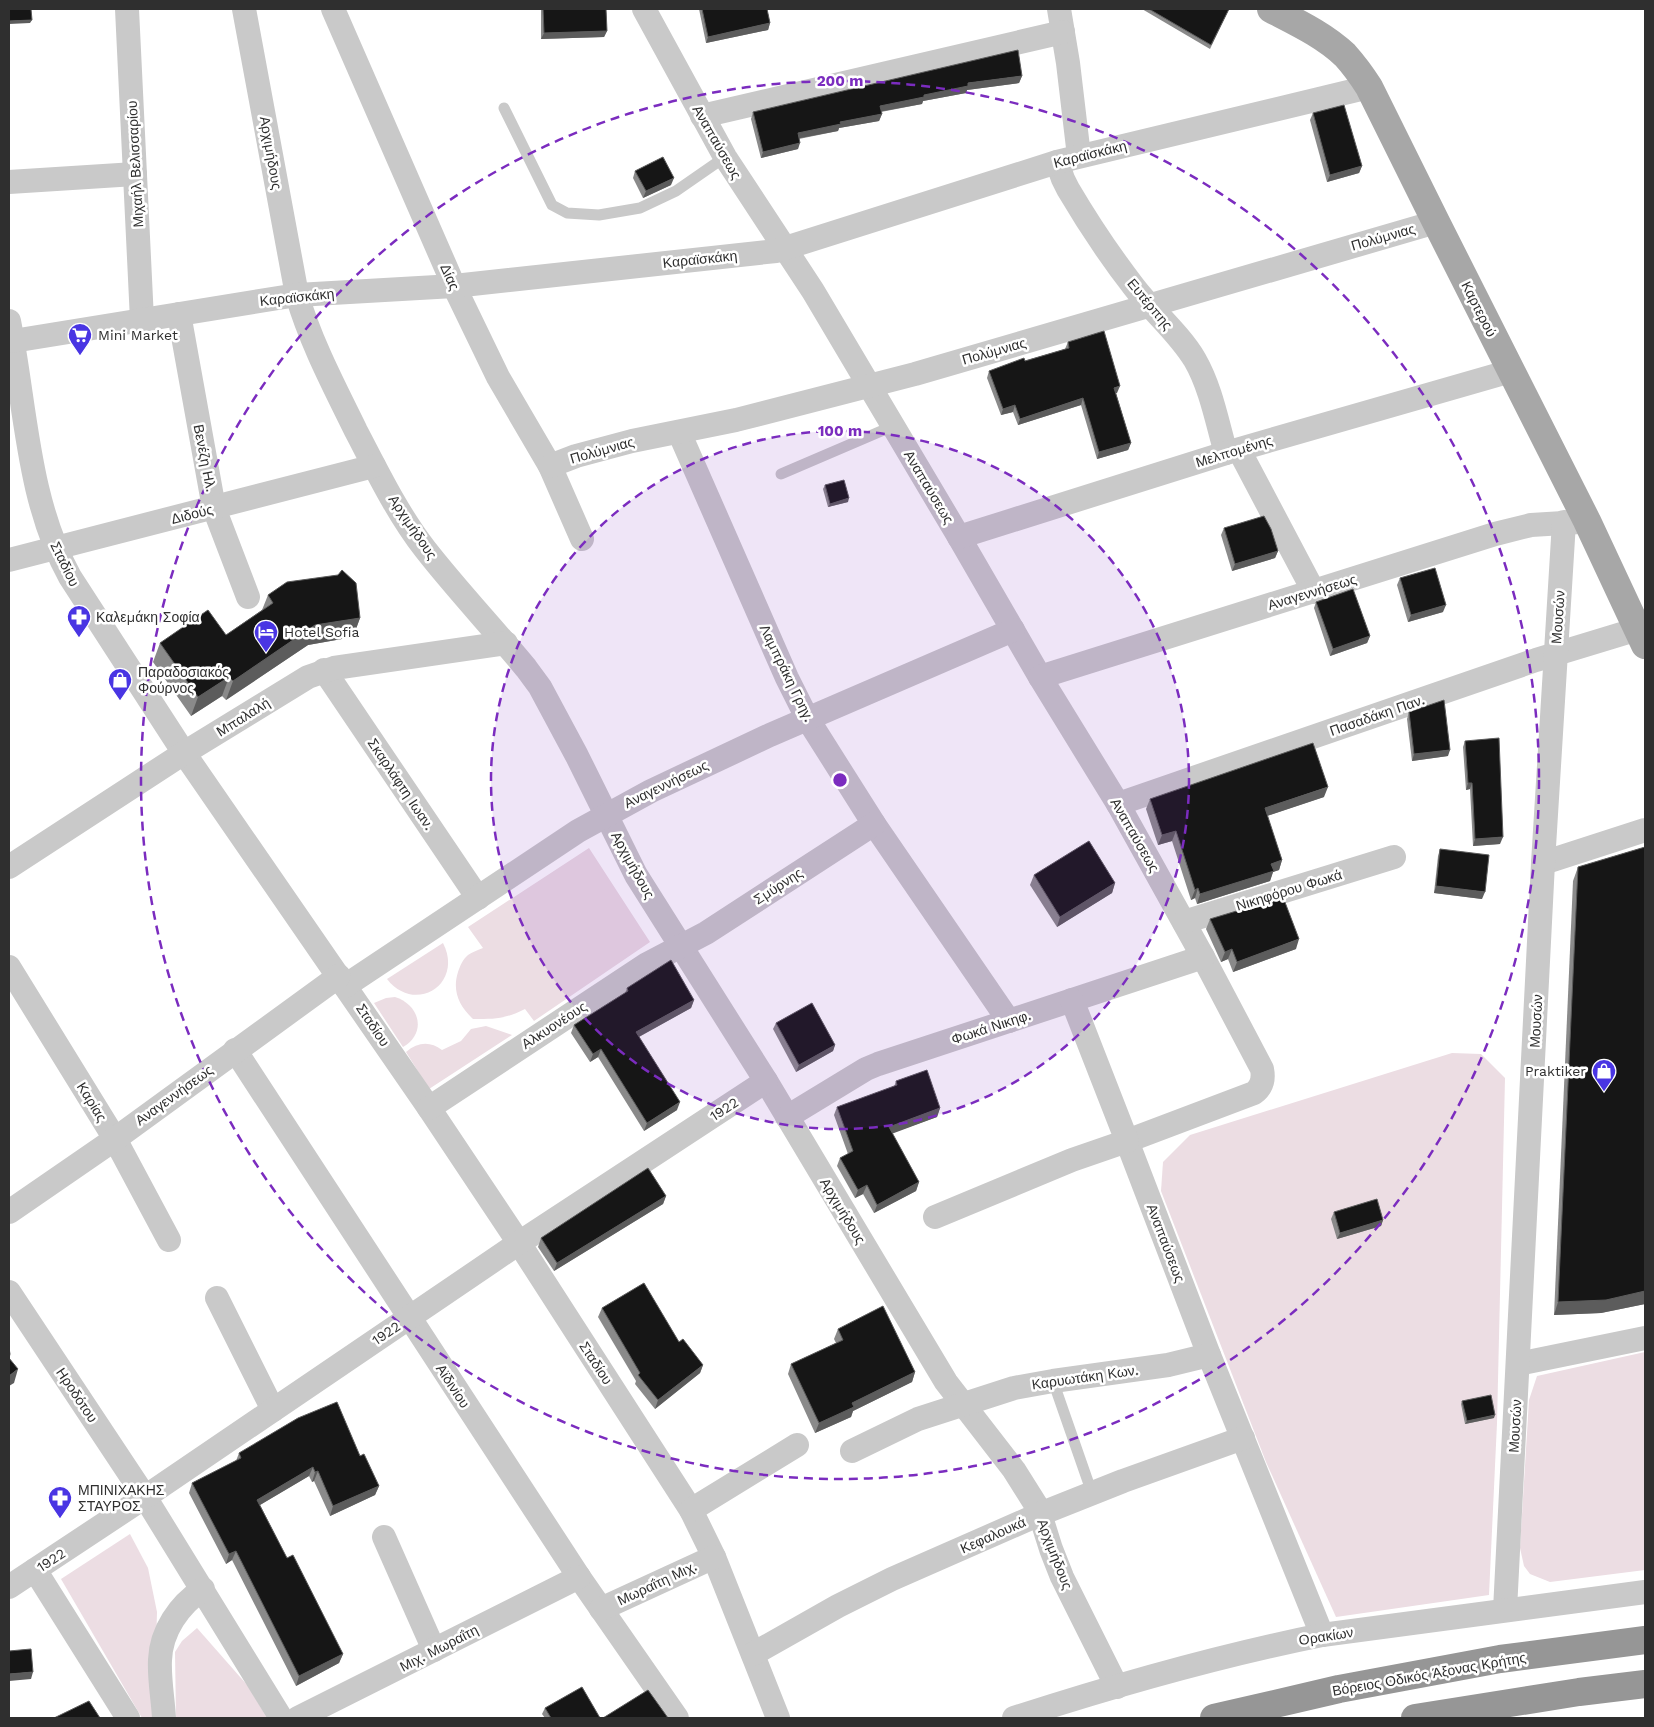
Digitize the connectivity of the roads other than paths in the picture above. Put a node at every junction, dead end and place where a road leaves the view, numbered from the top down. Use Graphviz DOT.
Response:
graph roads {
  1 [pos="127,9"];
  2 [pos="244,9"];
  3 [pos="332,9"];
  4 [pos="644,9"];
  5 [pos="1059,9"];
  6 [pos="1271,9"];
  7 [pos="1063,32"];
  8 [pos="1369,87"];
  9 [pos="504,108"];
  10 [pos="702,116"];
  11 [pos="725,157"];
  12 [pos="1068,159"];
  13 [pos="135,174"];
  14 [pos="9,182"];
  15 [pos="1436,222"];
  16 [pos="784,248"];
  17 [pos="454,286"];
  18 [pos="297,295"];
  19 [pos="1150,305"];
  20 [pos="179,314"];
  21 [pos="142,320"];
  22 [pos="11,331"];
  23 [pos="1511,371"];
  24 [pos="869,386"];
  25 [pos="893,426"];
  26 [pos="678,432"];
  27 [pos="1233,452"];
  28 [pos="374,466"];
  29 [pos="550,466"];
  30 [pos="781,474"];
  31 [pos="214,508"];
  32 [pos="1576,522"];
  33 [pos="960,537"];
  34 [pos="582,539"];
  35 [pos="55,548"];
  36 [pos="9,560"];
  37 [pos="1314,592"];
  38 [pos="248,597"];
  39 [pos="1013,630"];
  40 [pos="1641,637"];
  41 [pos="506,643"];
  42 [pos="1555,654"];
  43 [pos="324,670"];
  44 [pos="1040,677"];
  45 [pos="807,718"];
  46 [pos="184,753"];
  47 [pos="1118,804"];
  48 [pos="605,814"];
  49 [pos="874,824"];
  50 [pos="1645,830"];
  51 [pos="1394,857"];
  52 [pos="1543,863"];
  53 [pos="9,867"];
  54 [pos="478,898"];
  55 [pos="1184,922"];
  56 [pos="681,947"];
  57 [pos="1203,956"];
  58 [pos="9,967"];
  59 [pos="342,981"];
  60 [pos="1072,1000"];
  61 [pos="1009,1021"];
  62 [pos="235,1050"];
  63 [pos="766,1081"];
  64 [pos="429,1108"];
  65 [pos="787,1116"];
  66 [pos="115,1139"];
  67 [pos="1127,1141"];
  68 [pos="9,1212"];
  69 [pos="935,1217"];
  70 [pos="169,1240"];
  71 [pos="519,1243"];
  72 [pos="9,1292"];
  73 [pos="217,1298"];
  74 [pos="409,1318"];
  75 [pos="1645,1338"];
  76 [pos="1209,1355"];
  77 [pos="1518,1364"];
  78 [pos="1052,1381"];
  79 [pos="962,1404"];
  80 [pos="273,1410"];
  81 [pos="1243,1438"];
  82 [pos="797,1445"];
  83 [pos="852,1451"];
  84 [pos="1092,1493"];
  85 [pos="145,1497"];
  86 [pos="691,1510"];
  87 [pos="1040,1514"];
  88 [pos="384,1537"];
  89 [pos="714,1557"];
  90 [pos="35,1570"];
  91 [pos="579,1577"];
  92 [pos="9,1587"];
  93 [pos="203,1589"];
  94 [pos="1645,1592"];
  95 [pos="601,1610"];
  96 [pos="1505,1610"];
  97 [pos="1322,1635"];
  98 [pos="1645,1640"];
  99 [pos="434,1650"];
  100 [pos="753,1654"];
  101 [pos="1645,1684"];
  102 [pos="1117,1686"];
  103 [pos="128,1718"];
  104 [pos="164,1718"];
  105 [pos="281,1718"];
  106 [pos="298,1718"];
  107 [pos="677,1718"];
  108 [pos="778,1718"];
  109 [pos="1014,1718"];
  110 [pos="1214,1718"];
  111 [pos="1415,1718"];
  1 -- 13 [label="street, Μιχαήλ Βελισσαρίου"];
  2 -- 18 [label="street, Αρχιμήδους"];
  3 -- 17 [label="street, Δίας"];
  4 -- 10 [label="street, Αναπαύσεως"];
  5 -- 7 [label="street, Ευτέρπης"];
  6 -- 8 [label="main road, Καρτερού"];
  7 -- 10 [label="street"];
  7 -- 12 [label="street, Ευτέρπης"];
  8 -- 12 [label="street, Καραϊσκάκη"];
  8 -- 15 [label="main road, Καρτερού"];
  9 -- 11 [label="lane"];
  10 -- 11 [label="street, Αναπαύσεως"];
  11 -- 16 [label="street, Αναπαύσεως"];
  12 -- 16 [label="street, Καραϊσκάκη"];
  12 -- 19 [label="street, Ευτέρπης"];
  13 -- 14 [label="street"];
  13 -- 21 [label="street, Μιχαήλ Βελισσαρίου"];
  15 -- 19 [label="street, Πολύμνιας"];
  15 -- 23 [label="main road, Καρτερού"];
  16 -- 17 [label="street, Καραϊσκάκη"];
  16 -- 24 [label="street, Αναπαύσεως"];
  17 -- 18 [label="street, Καραϊσκάκη"];
  17 -- 29 [label="street, Δίας"];
  18 -- 20 [label="street, Καραϊσκάκη"];
  18 -- 28 [label="street, Αρχιμήδους"];
  19 -- 24 [label="street, Πολύμνιας"];
  19 -- 27 [label="street, Ευτέρπης"];
  20 -- 21 [label="street, Καραϊσκάκη"];
  20 -- 31 [label="street, Βενέζη Ηλ."];
  21 -- 22 [label="street, Καραϊσκάκη"];
  22 -- 35 [label="street, Σταδίου"];
  23 -- 27 [label="street, Μελπομένης"];
  23 -- 32 [label="main road, Καρτερού"];
  24 -- 25 [label="street, Αναπαύσεως"];
  24 -- 26 [label="street, Πολύμνιας"];
  25 -- 30 [label="lane"];
  25 -- 33 [label="street, Αναπαύσεως"];
  26 -- 29 [label="street, Πολύμνιας"];
  26 -- 45 [label="street, Λαμπράκη Γρηγ."];
  27 -- 33 [label="street, Μελπομένης"];
  27 -- 37 [label="street, Ευτέρπης"];
  28 -- 31 [label="street, Διδούς"];
  28 -- 41 [label="street, Αρχιμήδους"];
  29 -- 34 [label="street, Δίας"];
  31 -- 35 [label="street, Διδούς"];
  31 -- 38 [label="street, Βενέζη Ηλ."];
  32 -- 37 [label="street, Αναγεννήσεως"];
  32 -- 40 [label="main road, Καρτερού"];
  32 -- 42 [label="street, Μουσών"];
  33 -- 39 [label="street, Αναπαύσεως"];
  35 -- 36 [label="street, Διδούς"];
  35 -- 46 [label="street, Σταδίου"];
  37 -- 44 [label="street, Αναγεννήσεως"];
  39 -- 44 [label="street, Αναπαύσεως"];
  39 -- 45 [label="street, Αναγεννήσεως"];
  40 -- 42 [label="street, Πασαδάκη Παν."];
  41 -- 43 [label="street, Μπαλαλή"];
  41 -- 48 [label="street, Αρχιμήδους"];
  42 -- 47 [label="street, Πασαδάκη Παν."];
  42 -- 52 [label="street, Μουσών"];
  43 -- 46 [label="street, Μπαλαλή"];
  43 -- 54 [label="street, Σκαρλάφτη Ιωαν."];
  44 -- 47 [label="street, Αναπαύσεως"];
  45 -- 48 [label="street, Αναγεννήσεως"];
  45 -- 49 [label="street, Λαμπράκη Γρηγ."];
  46 -- 53 [label="street, Μπαλαλή"];
  46 -- 59 [label="street, Σταδίου"];
  47 -- 55 [label="street, Αναπαύσεως"];
  48 -- 54 [label="street, Αναγεννήσεως"];
  48 -- 56 [label="street, Αρχιμήδους"];
  49 -- 56 [label="street, Σμύρνης"];
  49 -- 61 [label="street, Λαμπράκη Γρηγ."];
  50 -- 52 [label="street"];
  51 -- 55 [label="street, Νικηφόρου Φωκά"];
  52 -- 77 [label="street, Μουσών"];
  54 -- 59 [label="street, Αναγεννήσεως"];
  55 -- 57 [label="street, Αναπαύσεως"];
  56 -- 63 [label="street, Αρχιμήδους"];
  56 -- 64 [label="street, Αλκυονέους"];
  57 -- 60 [label="street, Φωκά Νικηφ."];
  57 -- 67 [label="street, Αναπαύσεως"];
  58 -- 66 [label="street, Καρίας"];
  59 -- 62 [label="street, Αναγεννήσεως"];
  59 -- 64 [label="street, Σταδίου"];
  60 -- 61 [label="street, Φωκά Νικηφ."];
  60 -- 67 [label="street"];
  61 -- 65 [label="street, Φωκά Νικηφ."];
  62 -- 66 [label="street, Αναγεννήσεως"];
  62 -- 74 [label="street, Αϊδινίου"];
  63 -- 65 [label="street, Αρχιμήδους"];
  63 -- 71 [label="street, 1922"];
  64 -- 71 [label="street, Σταδίου"];
  65 -- 79 [label="street, Αρχιμήδους"];
  66 -- 68 [label="street, Αναγεννήσεως"];
  66 -- 70 [label="street, Καρίας"];
  67 -- 69 [label="street"];
  67 -- 76 [label="street, Αναπαύσεως"];
  71 -- 74 [label="street, 1922"];
  71 -- 86 [label="street, Σταδίου"];
  72 -- 85 [label="street, Ηροδότου"];
  73 -- 80 [label="street"];
  74 -- 80 [label="street, 1922"];
  74 -- 91 [label="street, Αϊδινίου"];
  75 -- 77 [label="street"];
  76 -- 78 [label="street, Καρυωτάκη Κων."];
  76 -- 81 [label="street, Αναπαύσεως"];
  77 -- 96 [label="street, Μουσών"];
  78 -- 79 [label="street, Καρυωτάκη Κων."];
  78 -- 84 [label="lane"];
  79 -- 83 [label="street, Καρυωτάκη Κων."];
  79 -- 87 [label="street, Αρχιμήδους"];
  80 -- 85 [label="street, 1922"];
  81 -- 84 [label="street, Κεφαλουκά"];
  81 -- 97 [label="street, Αναπαύσεως"];
  82 -- 86 [label="street"];
  84 -- 87 [label="street, Κεφαλουκά"];
  85 -- 90 [label="street, 1922"];
  85 -- 93 [label="street, Ηροδότου"];
  86 -- 89 [label="street, Σταδίου"];
  87 -- 100 [label="street, Κεφαλουκά"];
  87 -- 102 [label="street, Αρχιμήδους"];
  88 -- 99 [label="street"];
  89 -- 95 [label="street, Μωραΐτη Μιχ."];
  89 -- 100 [label="street, Σταδίου"];
  90 -- 92 [label="street, 1922"];
  90 -- 103 [label="street"];
  91 -- 95 [label="street, Αϊδινίου"];
  91 -- 99 [label="street, Μιχ. Μωραΐτη"];
  93 -- 104 [label="street"];
  93 -- 105 [label="street, Ηροδότου"];
  94 -- 96 [label="street, Ορακίων"];
  95 -- 107 [label="street, Αϊδινίου"];
  96 -- 97 [label="street, Ορακίων"];
  97 -- 102 [label="street, Ορακίων"];
  98 -- 110 [label="highway, Βόρειος Οδικός Άξονας Κρήτης"];
  99 -- 106 [label="street, Μιχ. Μωραΐτη"];
  100 -- 108 [label="street, Σταδίου"];
  101 -- 111 [label="highway"];
  102 -- 109 [label="street, Ορακίων"];
}
